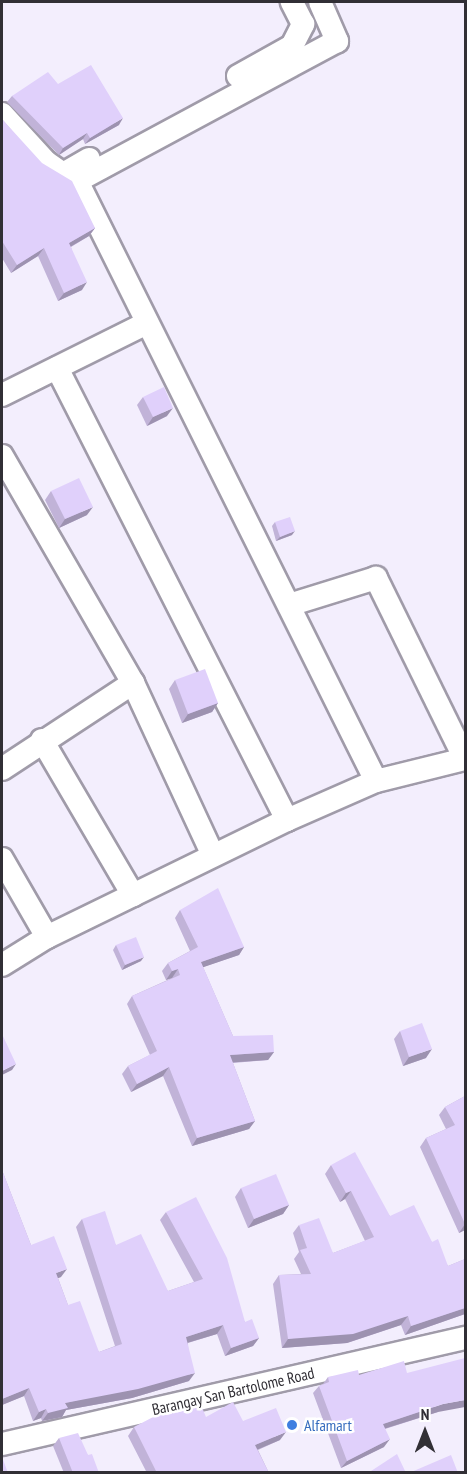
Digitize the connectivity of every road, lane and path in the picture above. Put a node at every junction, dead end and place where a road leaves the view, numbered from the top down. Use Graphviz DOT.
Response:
graph roads {
  1 [pos="292,2"];
  2 [pos="320,2"];
  3 [pos="2,114"];
  4 [pos="147,323"];
  5 [pos="57,368"];
  6 [pos="2,395"];
  7 [pos="2,456"];
  8 [pos="289,605"];
  9 [pos="133,683"];
  10 [pos="42,740"];
  11 [pos="2,769"];
  12 [pos="375,781"];
  13 [pos="287,820"];
  14 [pos="213,855"];
  15 [pos="2,860"];
  16 [pos="133,895"];
  17 [pos="47,937"];
  18 [pos="2,965"];
  19 [pos="465,1338"];
  20 [pos="2,1444"];
  1 -- 3 [label="street"];
  2 -- 4 [label="street"];
  4 -- 5 [label="street"];
  4 -- 8 [label="street"];
  5 -- 6 [label="street"];
  5 -- 13 [label="street"];
  7 -- 9 [label="street"];
  8 -- 12 [label="street"];
  8 -- 12 [label="street"];
  9 -- 10 [label="street"];
  9 -- 14 [label="street"];
  10 -- 11 [label="street"];
  10 -- 16 [label="street"];
  12 -- 13 [label="street"];
  13 -- 14 [label="street"];
  14 -- 16 [label="street"];
  15 -- 17 [label="street"];
  16 -- 17 [label="street"];
  17 -- 18 [label="street"];
  19 -- 20 [label="street, Barangay San Bartolome Road"];
}
